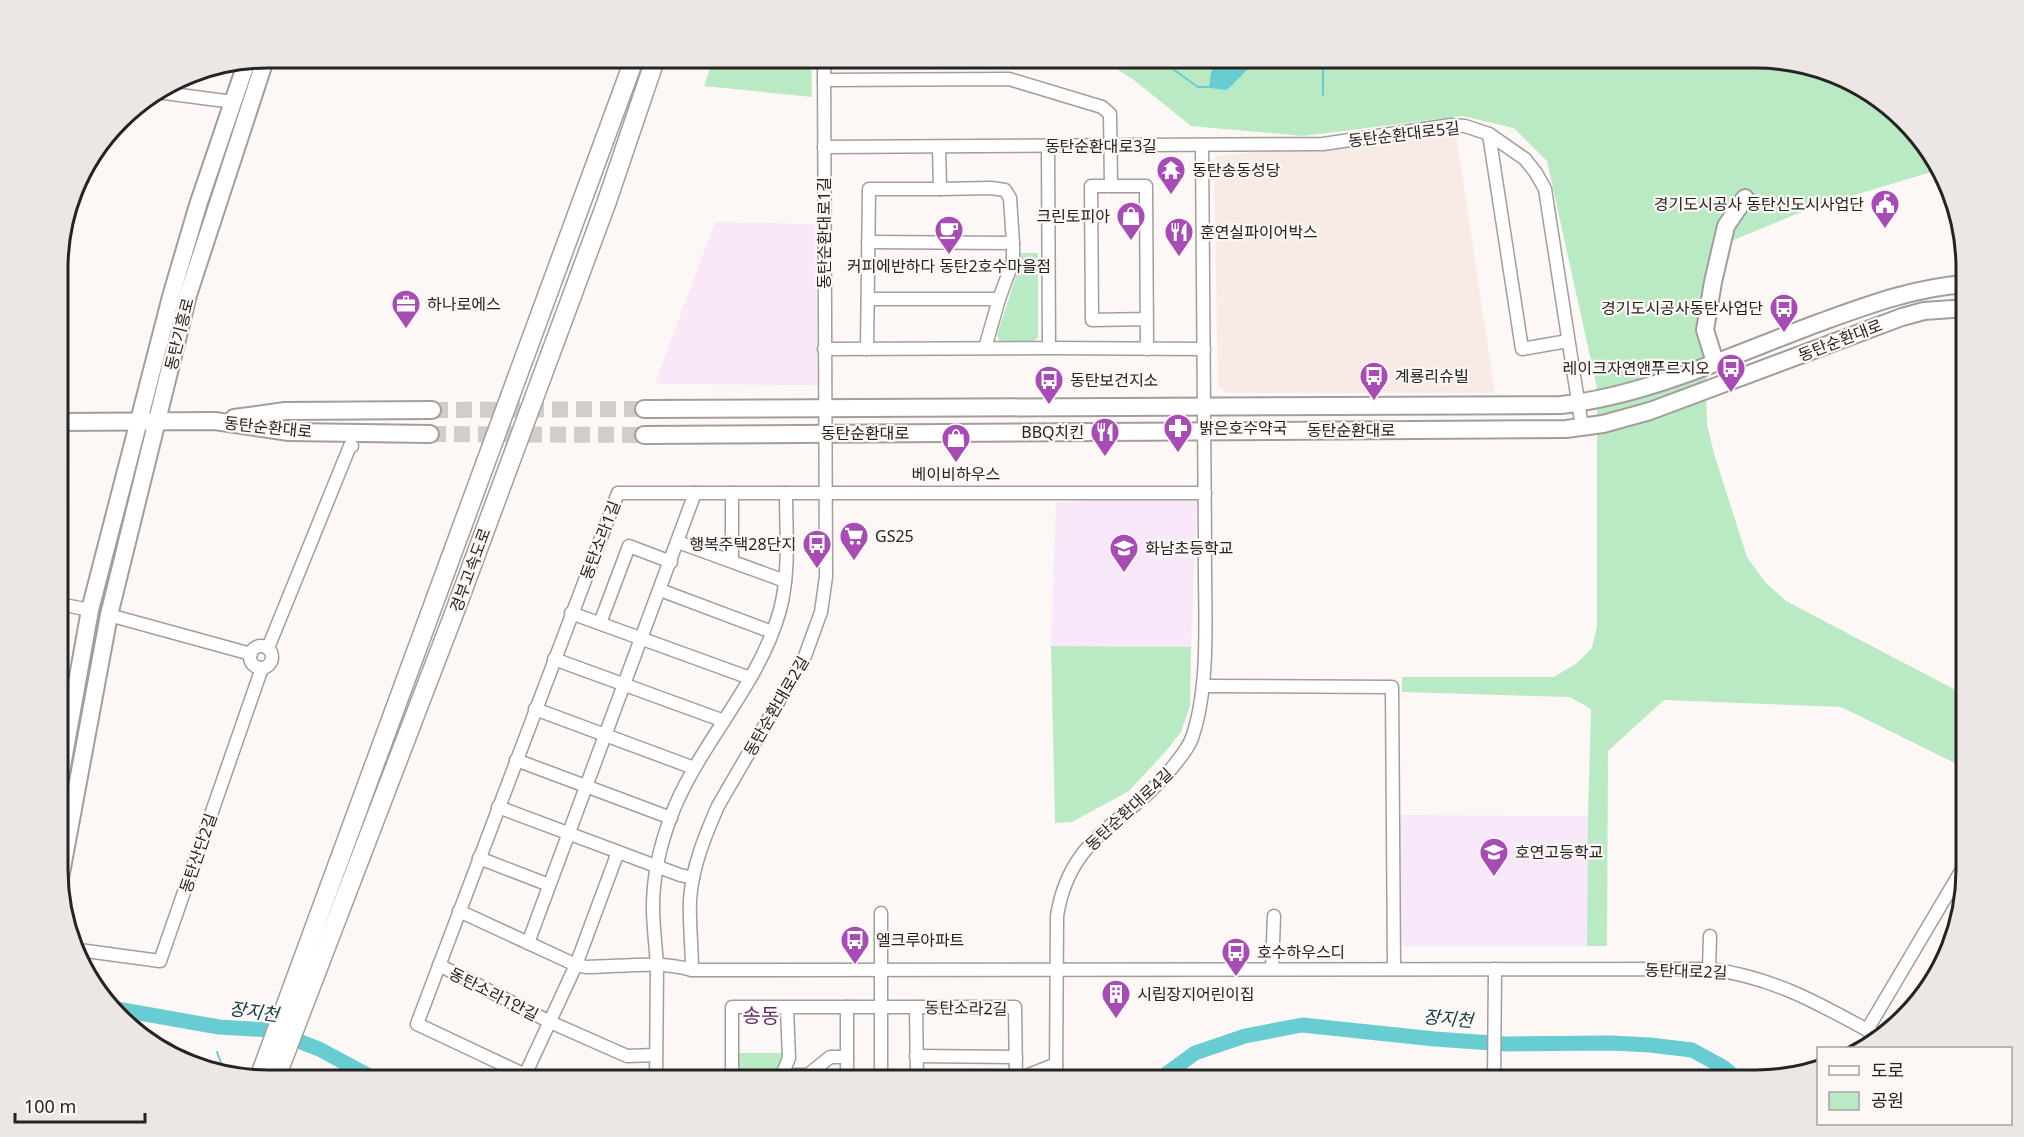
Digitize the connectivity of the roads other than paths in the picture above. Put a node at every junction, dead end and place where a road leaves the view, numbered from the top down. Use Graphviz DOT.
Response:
graph roads {
  1 [pos="263,68"];
  2 [pos="631,68"];
  3 [pos="652,68"];
  4 [pos="824,68"];
  5 [pos="244,69"];
  6 [pos="824,80"];
  7 [pos="169,94"];
  8 [pos="233,102"];
  9 [pos="1489,134"];
  10 [pos="1202,145"];
  11 [pos="1048,146"];
  12 [pos="1110,146"];
  13 [pos="824,147"];
  14 [pos="939,147"];
  15 [pos="1111,186"];
  16 [pos="940,189"];
  17 [pos="1745,198"];
  18 [pos="868,242"];
  19 [pos="1013,243"];
  20 [pos="1956,285"];
  21 [pos="868,299"];
  22 [pos="999,299"];
  23 [pos="1956,309"];
  24 [pos="1147,320"];
  25 [pos="1568,341"];
  26 [pos="985,348"];
  27 [pos="1049,348"];
  28 [pos="824,349"];
  29 [pos="867,349"];
  30 [pos="1147,349"];
  31 [pos="1204,349"];
  32 [pos="1715,362"];
  33 [pos="1578,403"];
  34 [pos="1205,406"];
  35 [pos="1148,407"];
  36 [pos="1253,407"];
  37 [pos="824,408"];
  38 [pos="644,409"];
  39 [pos="432,410"];
  40 [pos="140,421"];
  41 [pos="158,421"];
  42 [pos="215,421"];
  43 [pos="68,422"];
  44 [pos="1582,427"];
  45 [pos="1205,430"];
  46 [pos="1253,430"];
  47 [pos="1072,431"];
  48 [pos="430,434"];
  49 [pos="824,434"];
  50 [pos="644,435"];
  51 [pos="352,446"];
  52 [pos="695,493"];
  53 [pos="732,493"];
  54 [pos="786,493"];
  55 [pos="825,493"];
  56 [pos="1205,493"];
  57 [pos="678,542"];
  58 [pos="732,561"];
  59 [pos="671,562"];
  60 [pos="785,581"];
  61 [pos="660,590"];
  62 [pos="68,606"];
  63 [pos="90,610"];
  64 [pos="571,613"];
  65 [pos="109,615"];
  66 [pos="600,623"];
  67 [pos="772,632"];
  68 [pos="642,639"];
  69 [pos="268,648"];
  70 [pos="251,654"];
  71 [pos="554,659"];
  72 [pos="262,668"];
  73 [pos="750,678"];
  74 [pos="624,685"];
  75 [pos="1204,686"];
  76 [pos="535,709"];
  77 [pos="724,721"];
  78 [pos="68,733"];
  79 [pos="606,735"];
  80 [pos="516,760"];
  81 [pos="694,768"];
  82 [pos="587,786"];
  83 [pos="498,807"];
  84 [pos="671,818"];
  85 [pos="569,833"];
  86 [pos="68,836"];
  87 [pos="618,852"];
  88 [pos="479,858"];
  89 [pos="657,866"];
  90 [pos="693,878"];
  91 [pos="1956,878"];
  92 [pos="549,885"];
  93 [pos="459,911"];
  94 [pos="881,913"];
  95 [pos="1274,916"];
  96 [pos="1710,936"];
  97 [pos="528,943"];
  98 [pos="85,951"];
  99 [pos="439,965"];
  100 [pos="576,965"];
  101 [pos="657,965"];
  102 [pos="1057,969"];
  103 [pos="1272,969"];
  104 [pos="1394,969"];
  105 [pos="1495,969"];
  106 [pos="1709,969"];
  107 [pos="692,970"];
  108 [pos="881,970"];
  109 [pos="294,1007"];
  110 [pos="847,1007"];
  111 [pos="881,1007"];
  112 [pos="916,1007"];
  113 [pos="787,1008"];
  114 [pos="550,1022"];
  115 [pos="1867,1030"];
  116 [pos="1872,1032"];
  117 [pos="656,1055"];
  118 [pos="916,1056"];
  119 [pos="275,1057"];
  120 [pos="847,1057"];
  121 [pos="1016,1057"];
  122 [pos="1056,1064"];
  123 [pos="1042,1069"];
  124 [pos="1056,1069"];
  125 [pos="1494,1069"];
  126 [pos="265,1070"];
  127 [pos="275,1070"];
  128 [pos="516,1070"];
  129 [pos="533,1070"];
  130 [pos="656,1070"];
  131 [pos="732,1070"];
  132 [pos="785,1070"];
  133 [pos="815,1070"];
  134 [pos="847,1070"];
  135 [pos="881,1070"];
  136 [pos="917,1070"];
  137 [pos="1016,1070"];
  1 -- 41 [label="main road, 동탄기흥로"];
  2 -- 109 [label="highway, 경부고속도로"];
  3 -- 109 [label="highway, 경부고속도로"];
  4 -- 6 [label="street, 동탄순환대로1길"];
  5 -- 8 [label="main road, 동탄기흥로"];
  6 -- 12 [label="street"];
  6 -- 13 [label="street, 동탄순환대로1길"];
  7 -- 8 [label="street"];
  8 -- 40 [label="main road, 동탄기흥로"];
  9 -- 10 [label="street, 동탄순환대로5길"];
  9 -- 25 [label="street, 동탄순환대로5길"];
  9 -- 25 [label="street"];
  10 -- 12 [label="street, 동탄순환대로3길"];
  10 -- 31 [label="street"];
  11 -- 12 [label="street, 동탄순환대로3길"];
  11 -- 14 [label="street, 동탄순환대로3길"];
  11 -- 27 [label="street"];
  12 -- 15 [label="street"];
  13 -- 14 [label="street, 동탄순환대로3길"];
  13 -- 28 [label="street, 동탄순환대로1길"];
  14 -- 16 [label="street"];
  15 -- 24 [label="street"];
  15 -- 24 [label="street"];
  16 -- 18 [label="street"];
  16 -- 19 [label="street"];
  17 -- 32 [label="main road"];
  18 -- 19 [label="street"];
  18 -- 21 [label="street"];
  19 -- 22 [label="street"];
  20 -- 32 [label="main road, 동탄순환대로"];
  21 -- 22 [label="street"];
  21 -- 29 [label="street"];
  22 -- 26 [label="street"];
  23 -- 44 [label="main road, 동탄순환대로"];
  24 -- 30 [label="street"];
  25 -- 33 [label="street, 동탄순환대로5길"];
  26 -- 27 [label="street"];
  26 -- 29 [label="street"];
  27 -- 30 [label="street"];
  28 -- 29 [label="street"];
  28 -- 37 [label="street, 동탄순환대로1길"];
  30 -- 31 [label="street"];
  31 -- 34 [label="street"];
  32 -- 33 [label="main road, 동탄순환대로"];
  33 -- 36 [label="main road, 동탄순환대로"];
  33 -- 44 [label="street, 동탄순환대로5길"];
  34 -- 35 [label="main road, 동탄순환대로"];
  34 -- 36 [label="main road, 동탄순환대로"];
  34 -- 45 [label="street"];
  35 -- 37 [label="main road, 동탄순환대로"];
  35 -- 47 [label="main road"];
  36 -- 46 [label="main road"];
  37 -- 38 [label="main road, 동탄순환대로"];
  37 -- 49 [label="street, 동탄순환대로1길"];
  39 -- 42 [label="main road, 동탄순환대로"];
  40 -- 41 [label="main road"];
  40 -- 43 [label="main road"];
  40 -- 63 [label="main road, 동탄기흥로"];
  41 -- 42 [label="main road"];
  41 -- 65 [label="main road, 동탄기흥로"];
  42 -- 48 [label="main road, 동탄순환대로"];
  44 -- 46 [label="main road, 동탄순환대로"];
  45 -- 46 [label="main road, 동탄순환대로"];
  45 -- 47 [label="main road, 동탄순환대로"];
  45 -- 56 [label="street, 동탄순환대로4길"];
  47 -- 49 [label="main road, 동탄순환대로"];
  49 -- 50 [label="main road, 동탄순환대로"];
  49 -- 55 [label="street, 동탄순환대로2길"];
  51 -- 69 [label="street"];
  52 -- 53 [label="street, 동탄소라1길"];
  52 -- 57 [label="street"];
  52 -- 64 [label="street, 동탄소라1길"];
  53 -- 54 [label="street, 동탄소라1길"];
  53 -- 58 [label="street"];
  54 -- 55 [label="street, 동탄소라1길"];
  54 -- 60 [label="street"];
  55 -- 56 [label="street, 동탄소라1길"];
  55 -- 90 [label="street, 동탄순환대로2길"];
  56 -- 75 [label="street, 동탄순환대로4길"];
  57 -- 58 [label="street"];
  57 -- 59 [label="street"];
  58 -- 60 [label="street"];
  59 -- 61 [label="street"];
  59 -- 66 [label="street"];
  60 -- 67 [label="street"];
  61 -- 67 [label="street"];
  61 -- 68 [label="street"];
  62 -- 63 [label="street"];
  63 -- 78 [label="main road, 동탄기흥로"];
  64 -- 66 [label="street"];
  64 -- 71 [label="street, 동탄소라1길"];
  65 -- 70 [label="street"];
  65 -- 86 [label="main road, 동탄기흥로"];
  66 -- 68 [label="street"];
  67 -- 73 [label="street"];
  68 -- 73 [label="street"];
  68 -- 74 [label="street"];
  69 -- 70 [label="street"];
  69 -- 72 [label="street"];
  70 -- 72 [label="street"];
  71 -- 74 [label="street"];
  71 -- 76 [label="street, 동탄소라1길"];
  72 -- 98 [label="street, 동탄산단2길"];
  73 -- 77 [label="street"];
  74 -- 77 [label="street"];
  74 -- 79 [label="street"];
  75 -- 102 [label="street, 동탄순환대로4길"];
  75 -- 104 [label="street"];
  76 -- 79 [label="street"];
  76 -- 80 [label="street, 동탄소라1길"];
  77 -- 81 [label="street"];
  79 -- 81 [label="street"];
  79 -- 82 [label="street"];
  80 -- 82 [label="street"];
  80 -- 83 [label="street, 동탄소라1길"];
  81 -- 84 [label="street"];
  82 -- 84 [label="street"];
  82 -- 85 [label="street"];
  83 -- 85 [label="street"];
  83 -- 88 [label="street, 동탄소라1길"];
  84 -- 89 [label="street"];
  85 -- 87 [label="street"];
  85 -- 92 [label="street"];
  87 -- 89 [label="street"];
  87 -- 100 [label="street, 동탄소라1안길"];
  88 -- 92 [label="street"];
  88 -- 93 [label="street, 동탄소라1길"];
  89 -- 90 [label="street"];
  89 -- 101 [label="street"];
  90 -- 107 [label="street, 동탄순환대로2길"];
  91 -- 115 [label="street"];
  92 -- 97 [label="street"];
  93 -- 97 [label="street"];
  93 -- 99 [label="street, 동탄소라1길"];
  94 -- 108 [label="street"];
  95 -- 103 [label="street"];
  96 -- 106 [label="street"];
  97 -- 100 [label="street"];
  99 -- 114 [label="street, 동탄소라1안길"];
  99 -- 128 [label="street, 동탄소라1길"];
  100 -- 101 [label="street"];
  100 -- 114 [label="street, 동탄소라1안길"];
  101 -- 107 [label="street"];
  101 -- 117 [label="street"];
  102 -- 103 [label="street, 동탄대로2길"];
  102 -- 108 [label="street, 동탄대로2길"];
  102 -- 122 [label="street, 동탄순환대로4길"];
  103 -- 104 [label="street, 동탄대로2길"];
  104 -- 105 [label="street, 동탄대로2길"];
  105 -- 106 [label="street, 동탄대로2길"];
  105 -- 125 [label="street"];
  106 -- 115 [label="street, 동탄대로2길"];
  107 -- 108 [label="street, 동탄대로2길"];
  108 -- 111 [label="street"];
  109 -- 119 [label="highway, 경부고속도로"];
  110 -- 111 [label="street, 동탄소라2길"];
  110 -- 113 [label="street, 동탄소라2길"];
  110 -- 120 [label="street"];
  111 -- 112 [label="street, 동탄소라2길"];
  111 -- 135 [label="street"];
  112 -- 118 [label="street"];
  112 -- 121 [label="street, 동탄소라2길"];
  113 -- 131 [label="street, 동탄소라2길"];
  113 -- 132 [label="street"];
  114 -- 117 [label="street, 동탄소라1안길"];
  114 -- 129 [label="street, 동탄소라1안길"];
  115 -- 116 [label="street, 동탄대로2길"];
  117 -- 130 [label="street"];
  118 -- 121 [label="street"];
  118 -- 136 [label="street"];
  119 -- 126 [label="highway, 경부고속도로"];
  119 -- 127 [label="highway, 경부고속도로"];
  120 -- 133 [label="street"];
  120 -- 134 [label="street"];
  121 -- 137 [label="street, 동탄소라2길"];
  122 -- 123 [label="street"];
  122 -- 124 [label="street, 동탄순환대로4길"];
}
